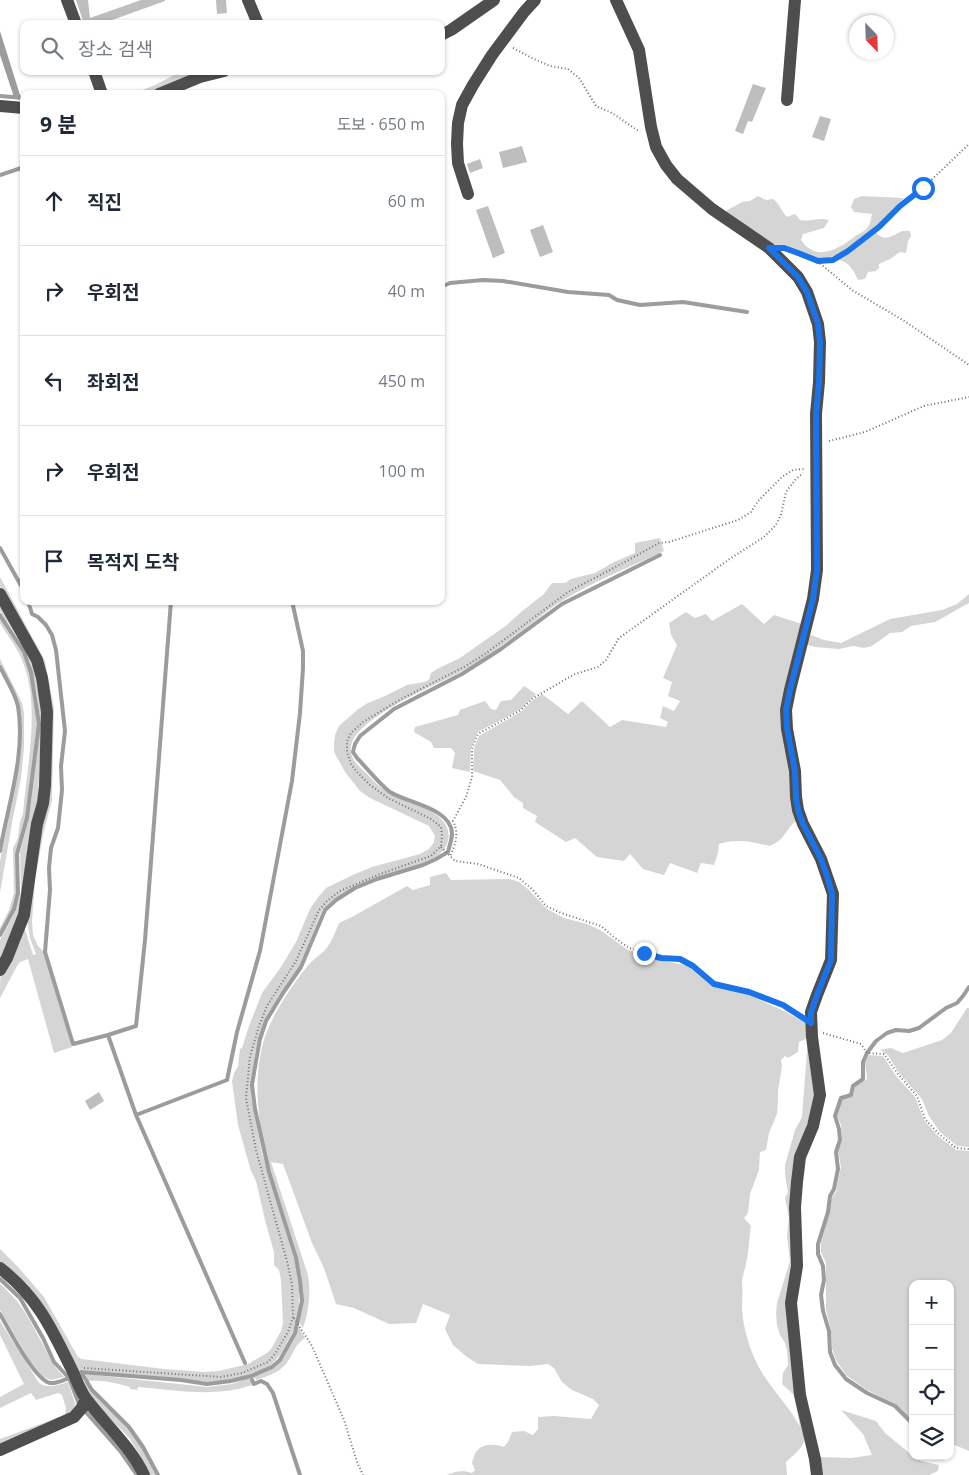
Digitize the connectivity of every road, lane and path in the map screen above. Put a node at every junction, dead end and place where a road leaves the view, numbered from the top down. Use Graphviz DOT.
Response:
graph roads {
  1 [pos="67,0"];
  2 [pos="248,0"];
  3 [pos="494,0"];
  4 [pos="535,0"];
  5 [pos="616,0"];
  6 [pos="795,0"];
  7 [pos="74,20"];
  8 [pos="256,20"];
  9 [pos="445,33"];
  10 [pos="503,41"];
  11 [pos="95,75"];
  12 [pos="208,75"];
  13 [pos="101,90"];
  14 [pos="169,90"];
  15 [pos="787,100"];
  16 [pos="0,106"];
  17 [pos="20,108"];
  18 [pos="969,144"];
  19 [pos="656,147"];
  20 [pos="468,194"];
  21 [pos="769,248"];
  22 [pos="818,261"];
  23 [pos="969,365"];
  24 [pos="969,397"];
  25 [pos="816,444"];
  26 [pos="816,467"];
  27 [pos="0,594"];
  28 [pos="441,846"];
  29 [pos="450,856"];
  30 [pos="0,970"];
  31 [pos="811,1023"];
  32 [pos="969,1149"];
  33 [pos="0,1268"];
  34 [pos="293,1317"];
  35 [pos="74,1372"];
  36 [pos="86,1399"];
  37 [pos="0,1450"];
  38 [pos="144,1475"];
  39 [pos="363,1475"];
  40 [pos="817,1475"];
  1 -- 7 [label="street"];
  2 -- 8 [label="street"];
  3 -- 9 [label="street"];
  4 -- 10 [label="street"];
  5 -- 19 [label="street"];
  6 -- 15 [label="street"];
  10 -- 19 [label="path"];
  10 -- 20 [label="street"];
  11 -- 13 [label="street"];
  12 -- 14 [label="street"];
  16 -- 17 [label="street"];
  18 -- 22 [label="path"];
  19 -- 21 [label="street"];
  21 -- 22 [label="path"];
  21 -- 25 [label="street"];
  22 -- 23 [label="path"];
  24 -- 25 [label="path"];
  25 -- 26 [label="street"];
  26 -- 28 [label="path"];
  26 -- 29 [label="path"];
  26 -- 31 [label="street"];
  27 -- 30 [label="street"];
  28 -- 29 [label="path"];
  28 -- 34 [label="path"];
  29 -- 31 [label="path"];
  31 -- 32 [label="path"];
  31 -- 40 [label="street"];
  33 -- 35 [label="street"];
  34 -- 35 [label="path"];
  34 -- 39 [label="path"];
  35 -- 36 [label="street"];
  36 -- 37 [label="street"];
  36 -- 38 [label="street"];
}
